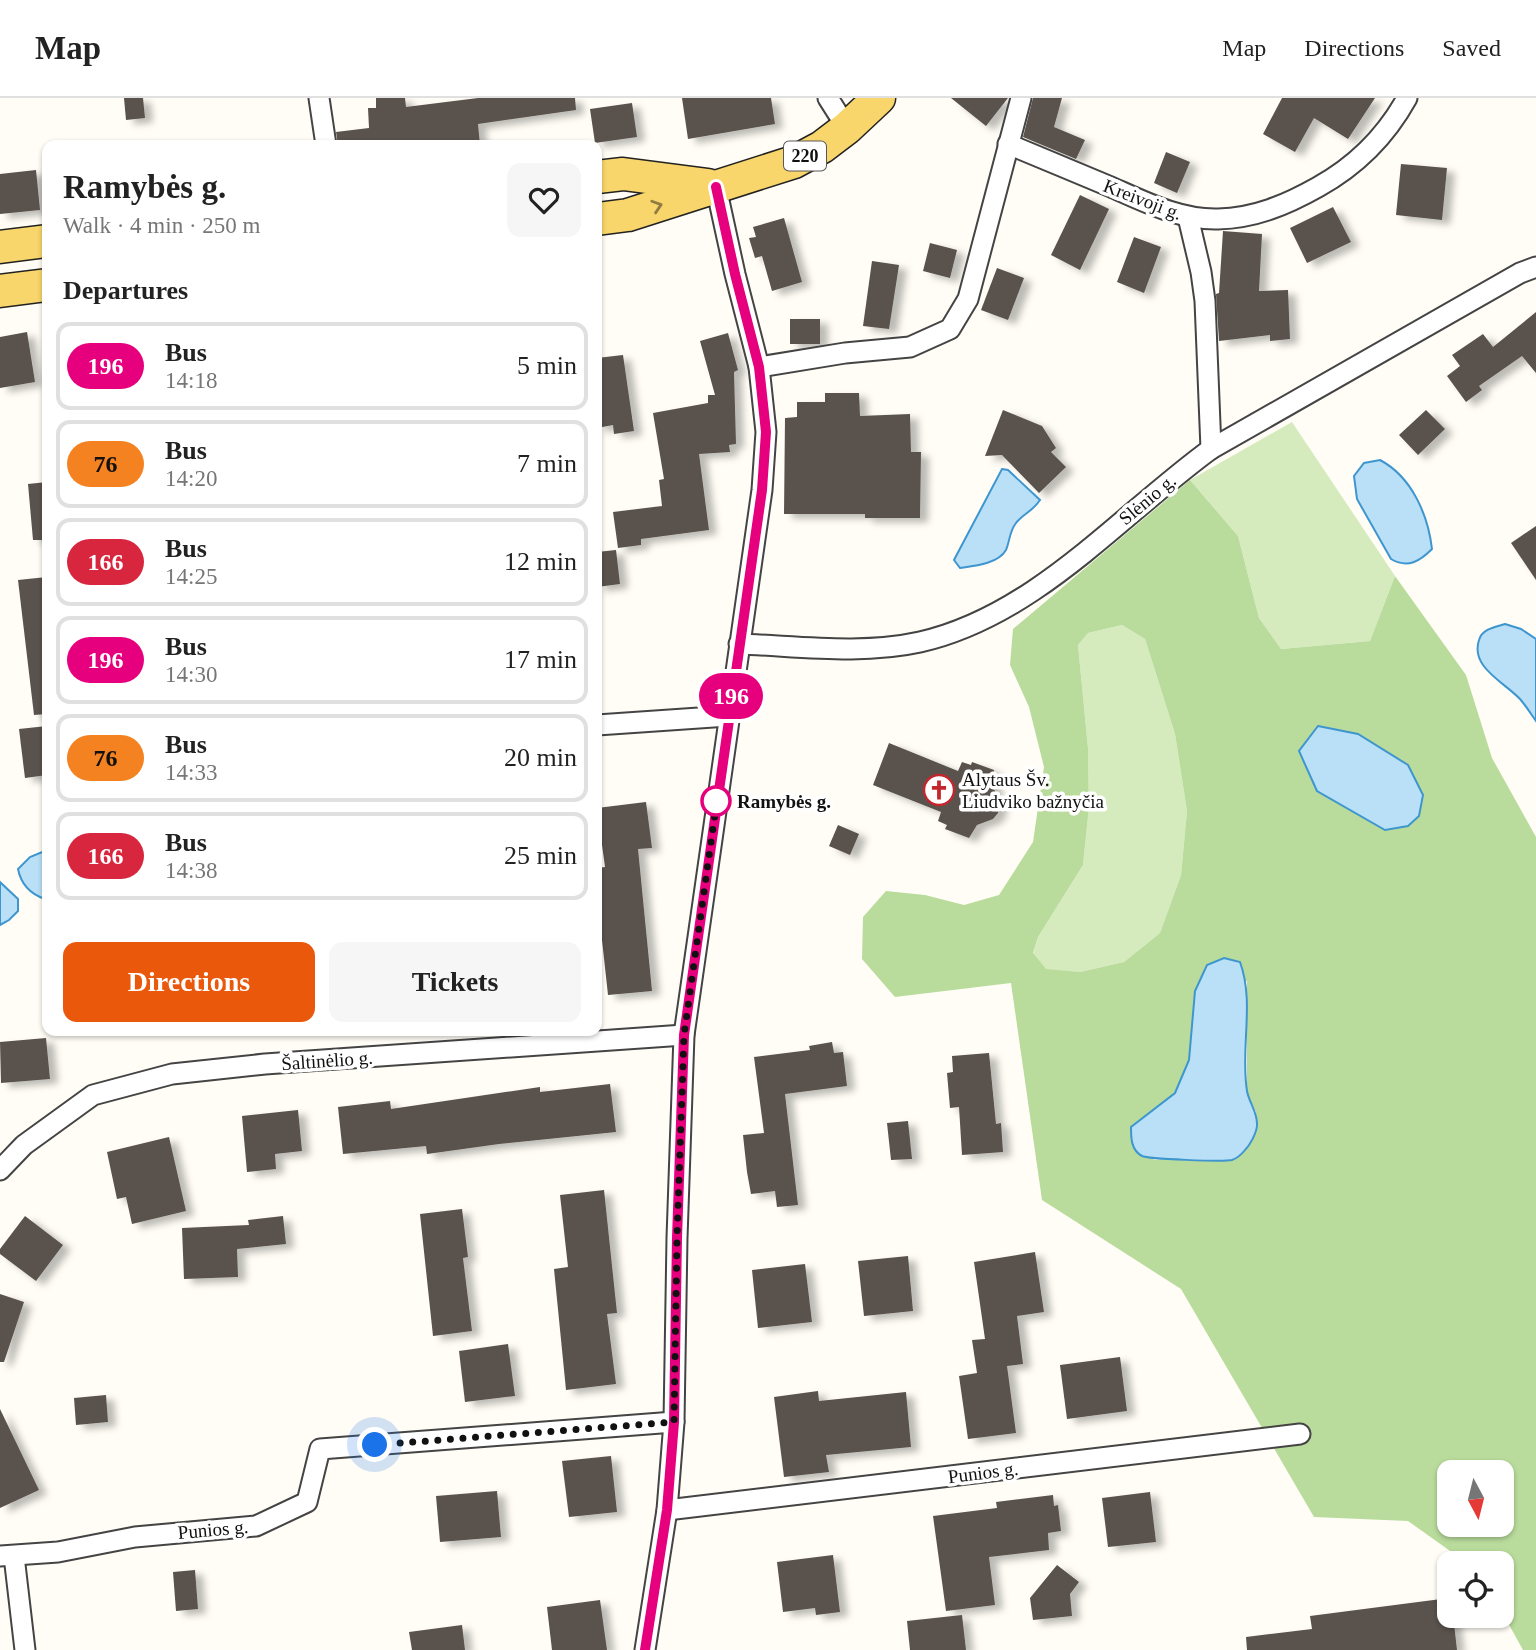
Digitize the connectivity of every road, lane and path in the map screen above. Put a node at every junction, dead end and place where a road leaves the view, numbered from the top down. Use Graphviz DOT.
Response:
graph roads {
  1 [pos="319,98"];
  2 [pos="828,98"];
  3 [pos="879,98"];
  4 [pos="1021,98"];
  5 [pos="1407,98"];
  6 [pos="848,128"];
  7 [pos="325,140"];
  8 [pos="1008,144"];
  9 [pos="602,176"];
  10 [pos="716,187"];
  11 [pos="1188,217"];
  12 [pos="602,218"];
  13 [pos="42,242"];
  14 [pos="7,246"];
  15 [pos="1536,267"];
  16 [pos="22,288"];
  17 [pos="759,367"];
  18 [pos="1211,449"];
  19 [pos="738,644"];
  20 [pos="728,716"];
  21 [pos="602,725"];
  22 [pos="684,1035"];
  23 [pos="0,1170"];
  24 [pos="674,1422"];
  25 [pos="1300,1434"];
  26 [pos="667,1510"];
  27 [pos="7,1556"];
  28 [pos="24,1650"];
  29 [pos="645,1650"];
  1 -- 7 [label="street"];
  2 -- 6 [label="street"];
  3 -- 6 [label="main road, 220"];
  4 -- 8 [label="street"];
  5 -- 11 [label="street, Kreivoji g."];
  6 -- 10 [label="main road, 220"];
  8 -- 11 [label="street, Kreivoji g."];
  8 -- 17 [label="street"];
  9 -- 10 [label="main road, 220"];
  12 -- 10 [label="main road, 220, one-way"];
  10 -- 17 [label="street"];
  11 -- 18 [label="street"];
  13 -- 14 [label="main road"];
  14 -- 16 [label="main road"];
  15 -- 18 [label="street, Slėnio g."];
  17 -- 19 [label="street"];
  18 -- 19 [label="street, Slėnio g."];
  19 -- 20 [label="street"];
  20 -- 21 [label="street"];
  20 -- 22 [label="street"];
  22 -- 23 [label="street, Šaltinėlio g."];
  22 -- 24 [label="street"];
  24 -- 26 [label="street"];
  24 -- 27 [label="street, Punios g."];
  25 -- 26 [label="street, Punios g."];
  26 -- 29 [label="street"];
  27 -- 28 [label="street"];
}
